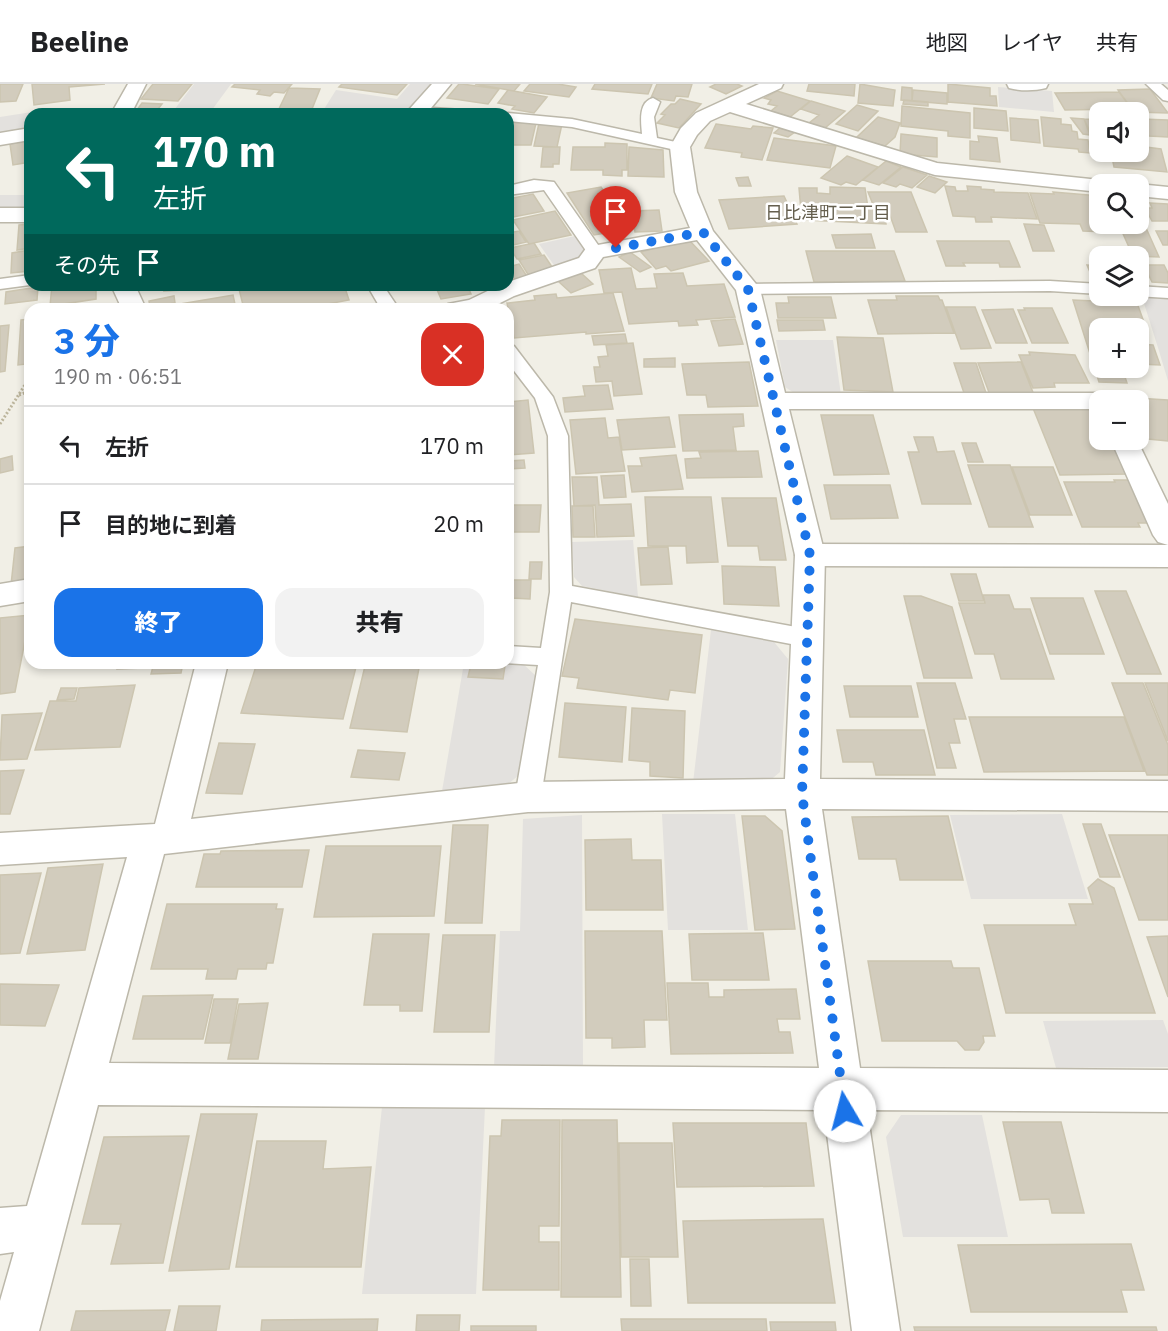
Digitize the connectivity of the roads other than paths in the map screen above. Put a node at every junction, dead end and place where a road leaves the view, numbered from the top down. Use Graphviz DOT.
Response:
graph roads {
  1 [pos="137,84"];
  2 [pos="442,84"];
  3 [pos="774,84"];
  4 [pos="1016,84"];
  5 [pos="1039,84"];
  6 [pos="1153,84"];
  7 [pos="1168,97"];
  8 [pos="653,102"];
  9 [pos="728,105"];
  10 [pos="124,108"];
  11 [pos="420,108"];
  12 [pos="514,118"];
  13 [pos="24,135"];
  14 [pos="0,139"];
  15 [pos="650,140"];
  16 [pos="680,147"];
  17 [pos="1089,185"];
  18 [pos="514,190"];
  19 [pos="1149,191"];
  20 [pos="1168,193"];
  21 [pos="0,215"];
  22 [pos="24,215"];
  23 [pos="703,232"];
  24 [pos="595,252"];
  25 [pos="24,281"];
  26 [pos="0,284"];
  27 [pos="514,288"];
  28 [pos="1089,288"];
  29 [pos="748,289"];
  30 [pos="506,291"];
  31 [pos="1149,292"];
  32 [pos="1168,293"];
  33 [pos="480,303"];
  34 [pos="514,358"];
  35 [pos="774,401"];
  36 [pos="1089,401"];
  37 [pos="1129,450"];
  38 [pos="1168,536"];
  39 [pos="810,555"];
  40 [pos="1168,556"];
  41 [pos="24,592"];
  42 [pos="561,592"];
  43 [pos="0,595"];
  44 [pos="807,638"];
  45 [pos="514,655"];
  46 [pos="550,657"];
  47 [pos="210,669"];
  48 [pos="802,794"];
  49 [pos="1168,796"];
  50 [pos="528,797"];
  51 [pos="159,839"];
  52 [pos="0,849"];
  53 [pos="83,1084"];
  54 [pos="842,1089"];
  55 [pos="1168,1091"];
  56 [pos="43,1227"];
  57 [pos="0,1231"];
  58 [pos="15,1331"];
  59 [pos="876,1331"];
  1 -- 10 [label="street"];
  2 -- 11 [label="street"];
  3 -- 9 [label="street"];
  4 -- 5 [label="street"];
  6 -- 7 [label="lane"];
  8 -- 15 [label="lane"];
  9 -- 16 [label="street"];
  9 -- 17 [label="street"];
  12 -- 15 [label="lane"];
  13 -- 14 [label="street"];
  15 -- 16 [label="lane"];
  16 -- 23 [label="street"];
  18 -- 24 [label="lane"];
  19 -- 20 [label="street"];
  21 -- 22 [label="street"];
  23 -- 24 [label="street"];
  23 -- 29 [label="street"];
  24 -- 27 [label="street"];
  25 -- 26 [label="lane"];
  28 -- 29 [label="lane"];
  29 -- 35 [label="street"];
  30 -- 33 [label="street"];
  31 -- 32 [label="lane"];
  34 -- 42 [label="lane"];
  35 -- 36 [label="street"];
  35 -- 39 [label="street"];
  37 -- 38 [label="street"];
  39 -- 40 [label="street"];
  39 -- 44 [label="street"];
  41 -- 43 [label="street"];
  42 -- 44 [label="lane"];
  42 -- 46 [label="lane"];
  44 -- 48 [label="street"];
  45 -- 46 [label="lane"];
  46 -- 50 [label="lane"];
  47 -- 51 [label="street"];
  48 -- 49 [label="street"];
  48 -- 50 [label="street"];
  48 -- 54 [label="street"];
  50 -- 51 [label="street"];
  51 -- 52 [label="street"];
  51 -- 53 [label="street"];
  53 -- 54 [label="street"];
  53 -- 56 [label="street"];
  54 -- 55 [label="street"];
  54 -- 59 [label="street"];
  56 -- 57 [label="street"];
  56 -- 58 [label="street"];
}
